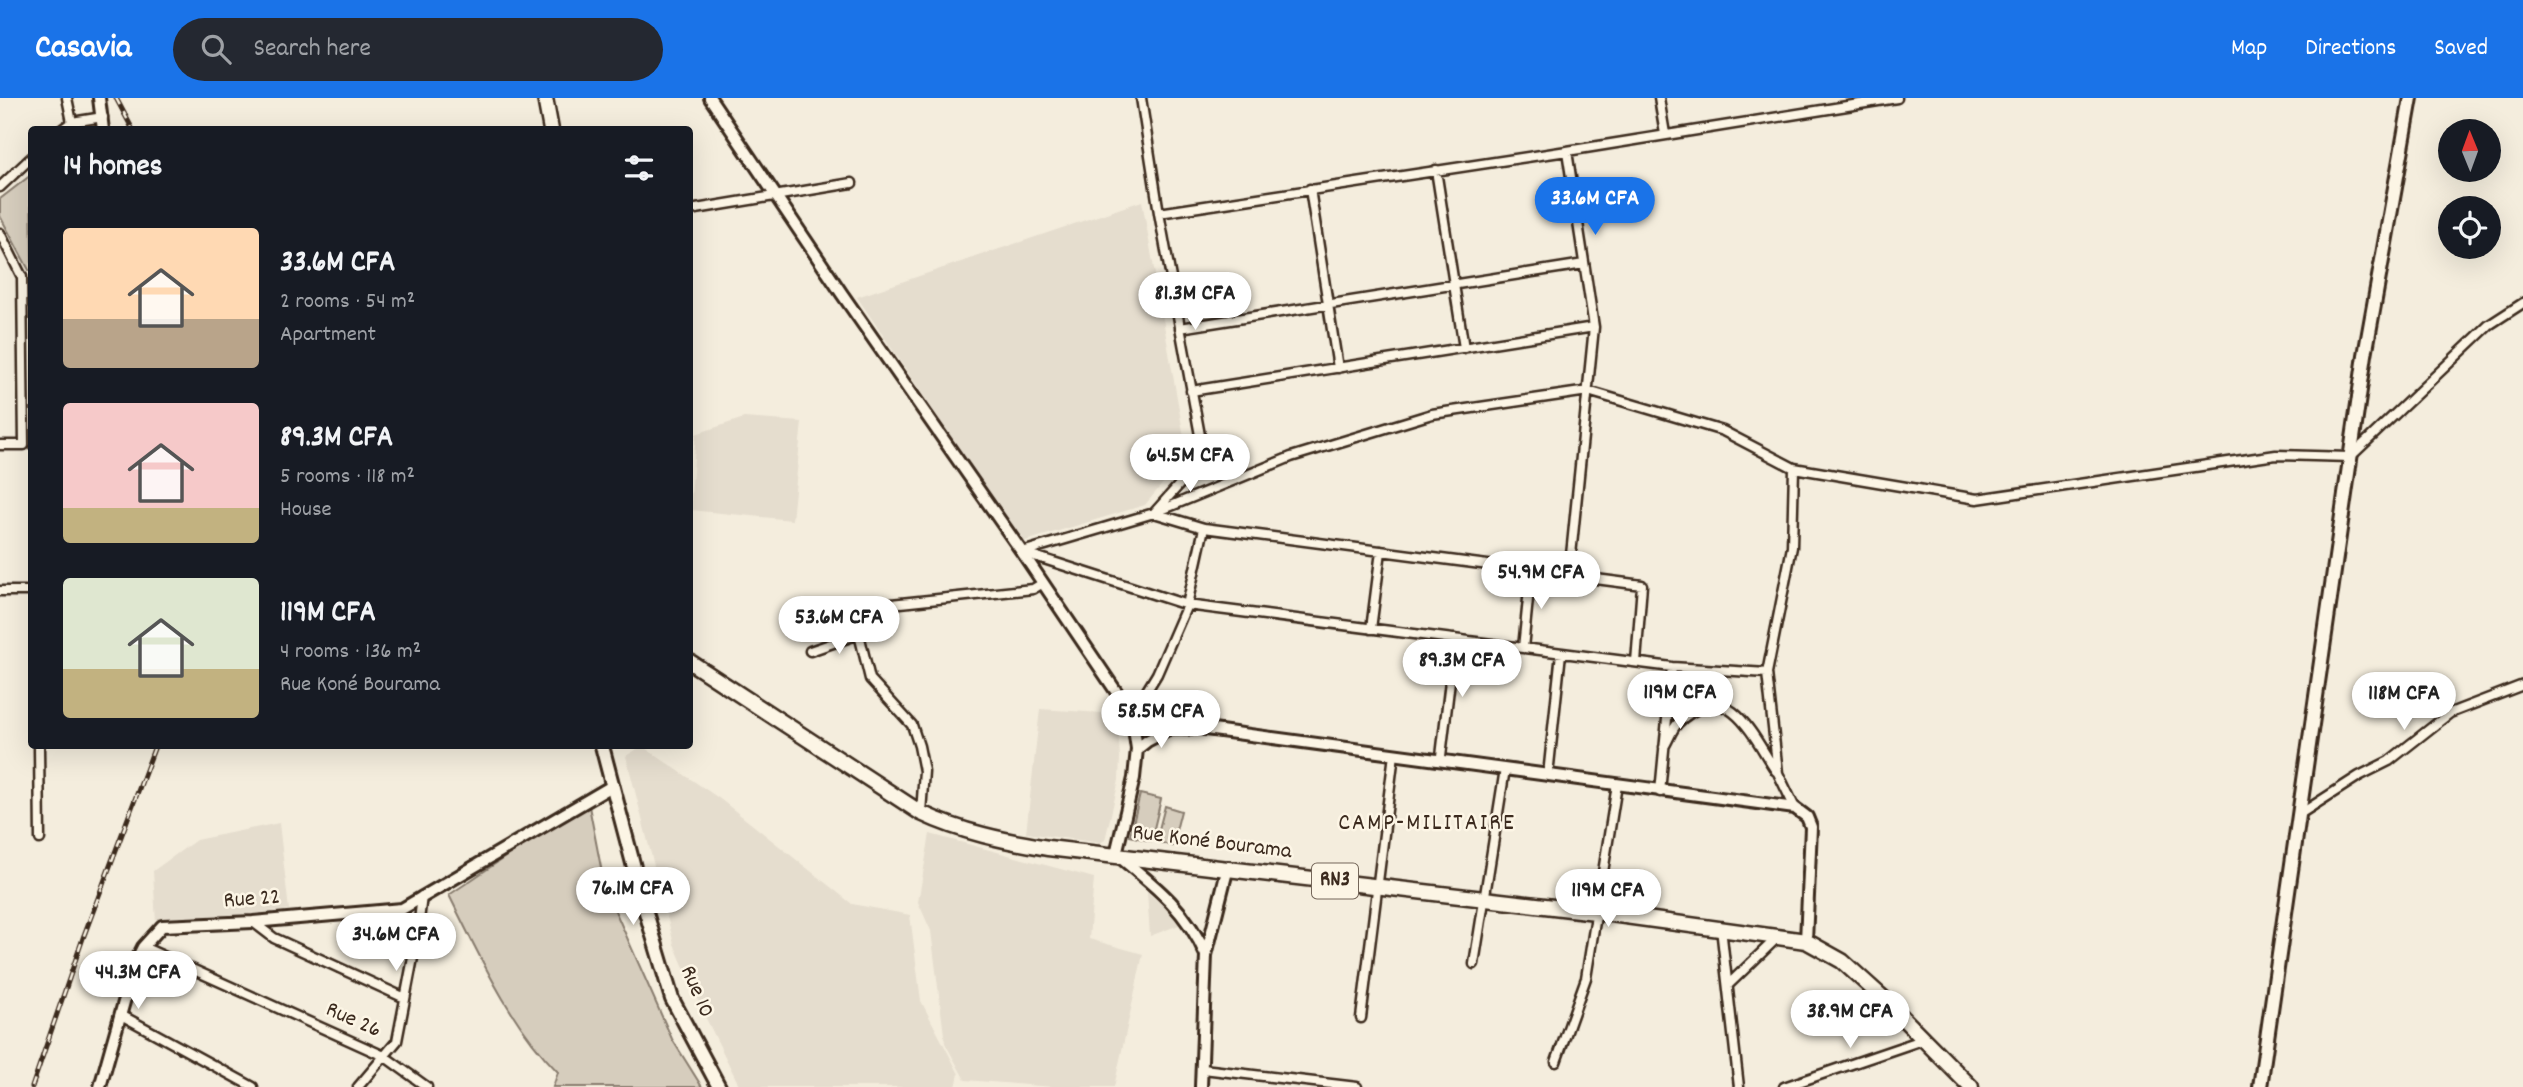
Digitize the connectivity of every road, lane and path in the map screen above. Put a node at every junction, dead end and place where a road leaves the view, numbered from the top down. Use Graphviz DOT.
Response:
graph roads {
  1 [pos="68,98"];
  2 [pos="99,98"];
  3 [pos="545,98"];
  4 [pos="710,98"];
  5 [pos="1141,98"];
  6 [pos="1658,98"];
  7 [pos="1897,98"];
  8 [pos="2411,98"];
  9 [pos="103,117"];
  10 [pos="72,122"];
  11 [pos="66,126"];
  12 [pos="103,126"];
  13 [pos="550,126"];
  14 [pos="1665,134"];
  15 [pos="1567,151"];
  16 [pos="28,161"];
  17 [pos="1436,170"];
  18 [pos="852,183"];
  19 [pos="0,187"];
  20 [pos="1310,189"];
  21 [pos="776,196"];
  22 [pos="693,210"];
  23 [pos="1159,213"];
  24 [pos="0,233"];
  25 [pos="1584,264"];
  26 [pos="1454,285"];
  27 [pos="2523,303"];
  28 [pos="1328,305"];
  29 [pos="27,321"];
  30 [pos="1594,327"];
  31 [pos="1180,328"];
  32 [pos="1464,348"];
  33 [pos="1338,368"];
  34 [pos="1192,391"];
  35 [pos="1588,391"];
  36 [pos="0,444"];
  37 [pos="2350,457"];
  38 [pos="1794,468"];
  39 [pos="1154,513"];
  40 [pos="1204,528"];
  41 [pos="1381,551"];
  42 [pos="1023,552"];
  43 [pos="1531,570"];
  44 [pos="1569,575"];
  45 [pos="1043,583"];
  46 [pos="0,591"];
  47 [pos="28,591"];
  48 [pos="1187,605"];
  49 [pos="1371,629"];
  50 [pos="859,634"];
  51 [pos="1455,639"];
  52 [pos="1522,648"];
  53 [pos="810,651"];
  54 [pos="1562,653"];
  55 [pos="1636,662"];
  56 [pos="693,664"];
  57 [pos="1672,667"];
  58 [pos="1767,673"];
  59 [pos="2523,685"];
  60 [pos="1132,715"];
  61 [pos="1172,729"];
  62 [pos="1664,747"];
  63 [pos="39,749"];
  64 [pos="603,749"];
  65 [pos="1137,749"];
  66 [pos="1394,754"];
  67 [pos="1441,756"];
  68 [pos="1505,769"];
  69 [pos="1778,773"];
  70 [pos="1548,775"];
  71 [pos="1616,785"];
  72 [pos="612,786"];
  73 [pos="1660,792"];
  74 [pos="1796,808"];
  75 [pos="921,813"];
  76 [pos="2300,814"];
  77 [pos="40,839"];
  78 [pos="1116,855"];
  79 [pos="1228,867"];
  80 [pos="1378,886"];
  81 [pos="422,897"];
  82 [pos="1485,898"];
  83 [pos="1596,912"];
  84 [pos="253,922"];
  85 [pos="1212,928"];
  86 [pos="1721,928"];
  87 [pos="1197,934"];
  88 [pos="1779,936"];
  89 [pos="1806,941"];
  90 [pos="143,947"];
  91 [pos="1206,955"];
  92 [pos="1474,964"];
  93 [pos="1728,985"];
  94 [pos="405,998"];
  95 [pos="121,1014"];
  96 [pos="1362,1018"];
  97 [pos="1925,1039"];
  98 [pos="384,1056"];
  99 [pos="1556,1062"];
  100 [pos="1203,1069"];
  101 [pos="100,1087"];
  102 [pos="253,1087"];
  103 [pos="358,1087"];
  104 [pos="427,1087"];
  105 [pos="719,1087"];
  106 [pos="1201,1087"];
  107 [pos="1357,1087"];
  108 [pos="1739,1087"];
  109 [pos="1784,1087"];
  110 [pos="1971,1087"];
  111 [pos="2260,1087"];
  1 -- 10 [label="street"];
  2 -- 9 [label="street"];
  3 -- 13 [label="highway"];
  4 -- 21 [label="street"];
  5 -- 23 [label="street"];
  6 -- 14 [label="street"];
  7 -- 14 [label="street"];
  8 -- 37 [label="main road"];
  9 -- 10 [label="street"];
  9 -- 12 [label="street"];
  10 -- 11 [label="street"];
  14 -- 15 [label="street"];
  15 -- 17 [label="street"];
  15 -- 25 [label="street"];
  16 -- 19 [label="street"];
  17 -- 20 [label="street"];
  17 -- 26 [label="street"];
  18 -- 21 [label="street"];
  20 -- 23 [label="street"];
  20 -- 28 [label="street"];
  21 -- 22 [label="street"];
  21 -- 42 [label="street"];
  23 -- 31 [label="street"];
  24 -- 29 [label="street"];
  25 -- 26 [label="street"];
  25 -- 30 [label="street"];
  26 -- 28 [label="street"];
  26 -- 32 [label="street"];
  27 -- 37 [label="street"];
  28 -- 31 [label="street"];
  28 -- 33 [label="street"];
  29 -- 36 [label="street"];
  30 -- 32 [label="street"];
  30 -- 35 [label="street"];
  31 -- 34 [label="street"];
  32 -- 33 [label="street"];
  33 -- 34 [label="street"];
  34 -- 39 [label="street"];
  35 -- 38 [label="street"];
  35 -- 39 [label="street"];
  35 -- 44 [label="street"];
  37 -- 38 [label="street"];
  37 -- 76 [label="main road"];
  38 -- 58 [label="street"];
  39 -- 40 [label="street"];
  39 -- 42 [label="street"];
  40 -- 41 [label="street"];
  40 -- 48 [label="street"];
  41 -- 43 [label="street"];
  41 -- 49 [label="street"];
  42 -- 45 [label="street"];
  42 -- 48 [label="street"];
  43 -- 44 [label="street"];
  43 -- 52 [label="street"];
  44 -- 55 [label="street"];
  45 -- 50 [label="street"];
  45 -- 60 [label="street"];
  46 -- 47 [label="street"];
  48 -- 49 [label="street"];
  48 -- 60 [label="street"];
  49 -- 51 [label="street"];
  50 -- 53 [label="street"];
  50 -- 75 [label="street"];
  51 -- 52 [label="street"];
  51 -- 67 [label="street"];
  52 -- 54 [label="street"];
  54 -- 55 [label="street"];
  54 -- 70 [label="street"];
  55 -- 57 [label="street"];
  56 -- 75 [label="highway, Rue Koné Bourama / RN3"];
  57 -- 58 [label="street"];
  57 -- 62 [label="street"];
  58 -- 69 [label="street"];
  59 -- 76 [label="street"];
  60 -- 61 [label="street"];
  60 -- 65 [label="street"];
  61 -- 65 [label="street"];
  61 -- 66 [label="street"];
  62 -- 69 [label="street"];
  62 -- 73 [label="street"];
  63 -- 77 [label="street"];
  64 -- 72 [label="main road, Rue 10"];
  65 -- 78 [label="street"];
  66 -- 68 [label="street"];
  66 -- 80 [label="street"];
  68 -- 70 [label="street"];
  68 -- 82 [label="street"];
  69 -- 74 [label="street"];
  70 -- 71 [label="street"];
  71 -- 73 [label="street"];
  71 -- 83 [label="street"];
  72 -- 81 [label="street, Rue 22"];
  72 -- 105 [label="main road, Rue 10"];
  73 -- 74 [label="street"];
  74 -- 89 [label="street"];
  75 -- 78 [label="highway, Rue Koné Bourama / RN3"];
  76 -- 111 [label="main road"];
  78 -- 79 [label="highway, Rue Koné Bourama / RN3"];
  78 -- 87 [label="street"];
  79 -- 80 [label="highway, Rue Koné Bourama / RN3"];
  79 -- 85 [label="street"];
  80 -- 82 [label="highway, Rue Koné Bourama / RN3"];
  80 -- 96 [label="street"];
  81 -- 84 [label="street, Rue 22"];
  81 -- 94 [label="street"];
  82 -- 83 [label="highway, Rue Koné Bourama / RN3"];
  82 -- 92 [label="street"];
  83 -- 86 [label="highway, Rue Koné Bourama / RN3"];
  83 -- 99 [label="street"];
  84 -- 90 [label="street, Rue 22"];
  84 -- 94 [label="street"];
  85 -- 87 [label="street"];
  85 -- 91 [label="street"];
  86 -- 88 [label="highway, Rue Koné Bourama / RN3"];
  86 -- 93 [label="street"];
  87 -- 91 [label="street"];
  88 -- 89 [label="highway, Rue Koné Bourama / RN3"];
  88 -- 93 [label="street"];
  89 -- 97 [label="highway, Rue Koné Bourama / RN3"];
  90 -- 95 [label="street, Rue 22"];
  90 -- 98 [label="street, Rue 26"];
  91 -- 100 [label="street"];
  93 -- 108 [label="street"];
  94 -- 98 [label="street"];
  95 -- 101 [label="street, Rue 22"];
  95 -- 102 [label="street"];
  97 -- 109 [label="street"];
  97 -- 110 [label="highway, Rue Koné Bourama / RN3"];
  98 -- 103 [label="street"];
  98 -- 104 [label="street, Rue 26"];
  100 -- 106 [label="street"];
  100 -- 107 [label="street"];
}
